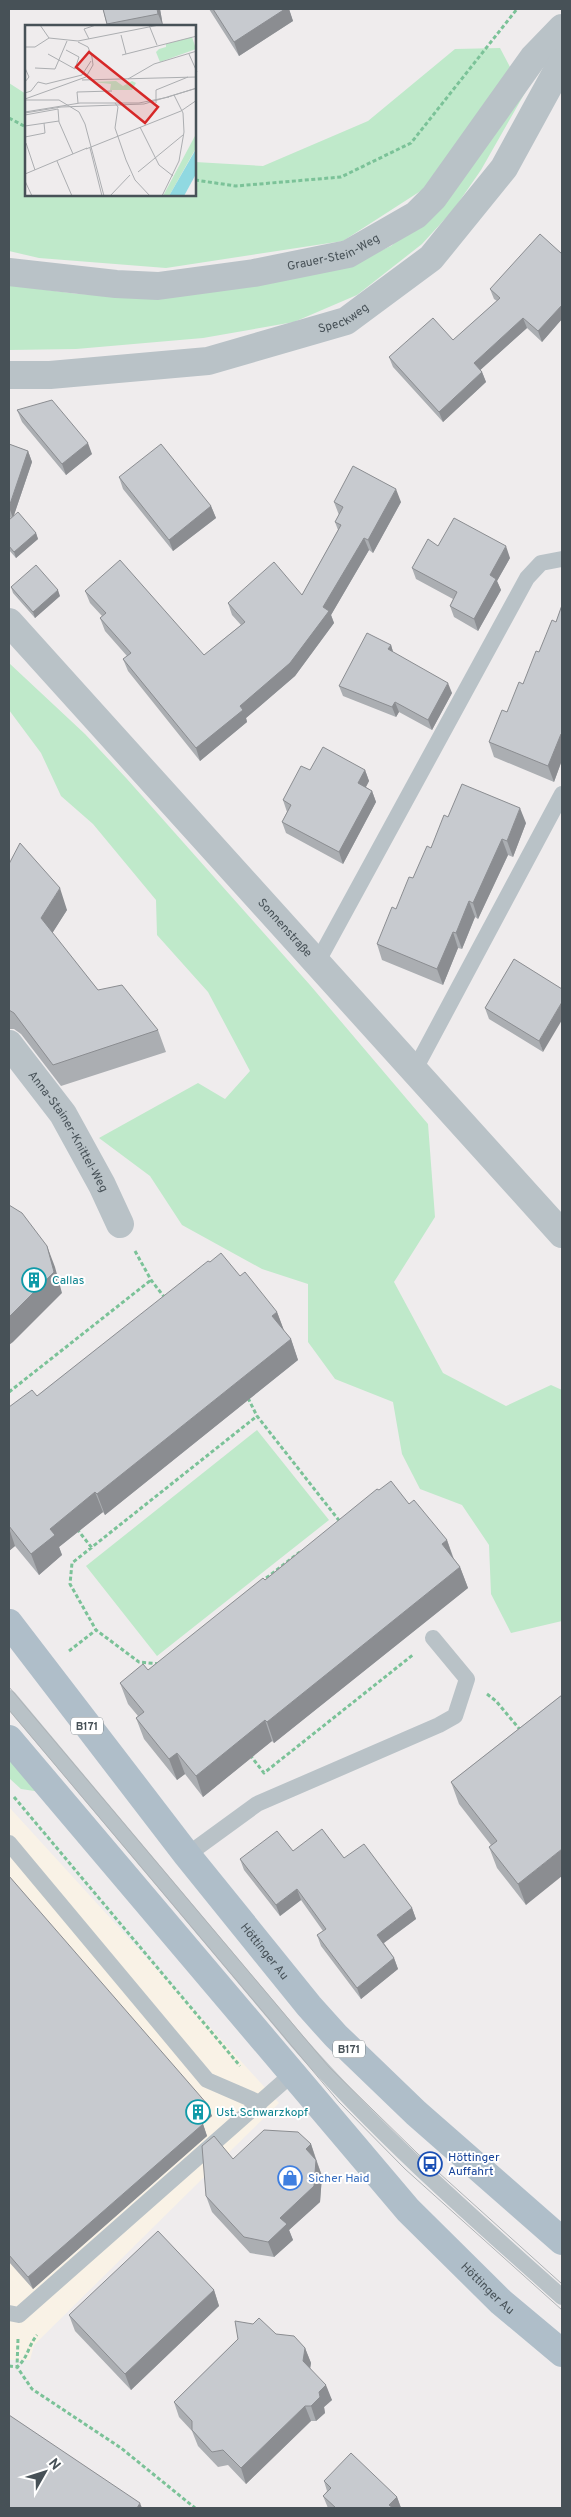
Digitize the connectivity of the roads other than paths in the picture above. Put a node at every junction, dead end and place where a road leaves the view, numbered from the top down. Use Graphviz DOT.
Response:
graph roads {
  1 [pos="562,28"];
  2 [pos="562,62"];
  3 [pos="9,272"];
  4 [pos="9,375"];
  5 [pos="562,559"];
  6 [pos="9,622"];
  7 [pos="562,794"];
  8 [pos="317,963"];
  9 [pos="9,1044"];
  10 [pos="414,1071"];
  11 [pos="120,1224"];
  12 [pos="562,1234"];
  13 [pos="9,1623"];
  14 [pos="433,1638"];
  15 [pos="9,1698"];
  16 [pos="9,1739"];
  17 [pos="9,1843"];
  18 [pos="187,1855"];
  19 [pos="291,2075"];
  20 [pos="263,2100"];
  21 [pos="562,2240"];
  22 [pos="562,2297"];
  23 [pos="9,2313"];
  24 [pos="562,2353"];
  1 -- 3 [label="street, Grauer-Stein-Weg"];
  2 -- 4 [label="street, Speckweg"];
  5 -- 8 [label="lane"];
  6 -- 8 [label="street, Sonnenstraße"];
  7 -- 10 [label="lane"];
  8 -- 10 [label="street, Sonnenstraße"];
  9 -- 11 [label="street, Anna-Stainer-Knittel-Weg"];
  10 -- 12 [label="street, Sonnenstraße"];
  13 -- 18 [label="main road, Höttinger Au / B171"];
  14 -- 18 [label="lane"];
  15 -- 22 [label="lane"];
  16 -- 19 [label="main road, Höttinger Au"];
  17 -- 20 [label="lane"];
  18 -- 21 [label="main road, Höttinger Au / B171"];
  19 -- 20 [label="lane"];
  19 -- 24 [label="main road, Höttinger Au"];
  20 -- 23 [label="lane"];
}
